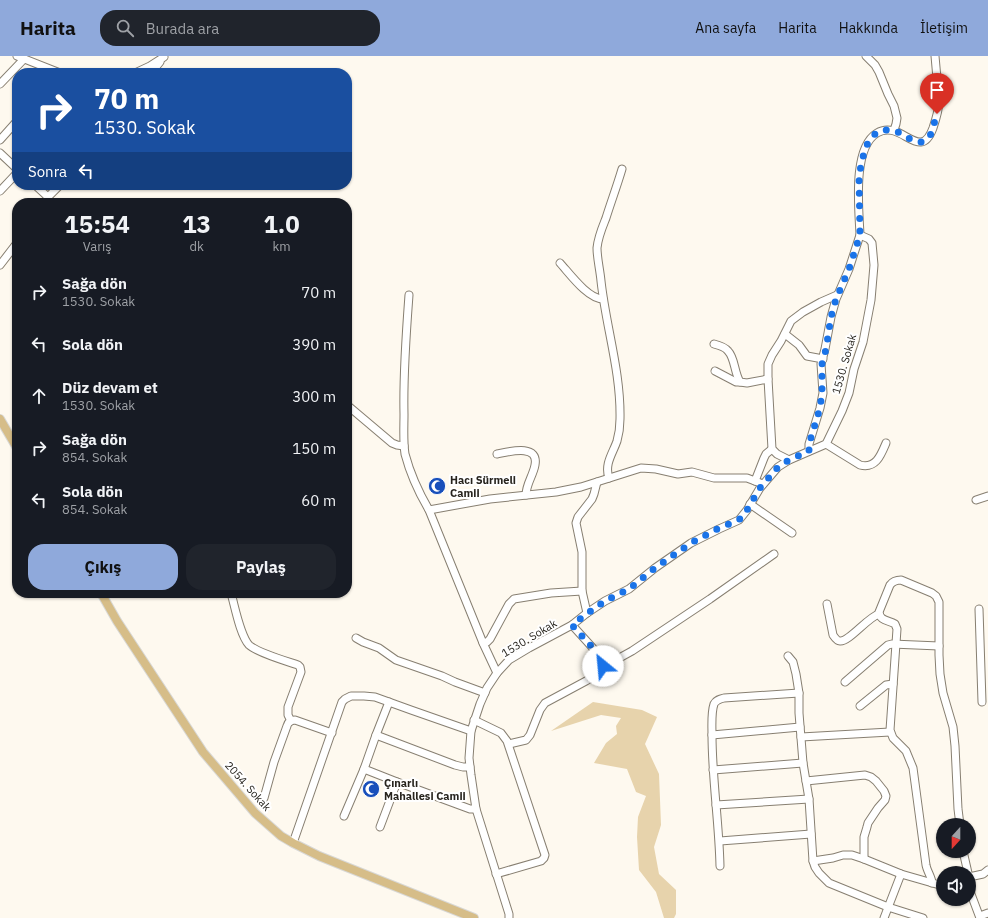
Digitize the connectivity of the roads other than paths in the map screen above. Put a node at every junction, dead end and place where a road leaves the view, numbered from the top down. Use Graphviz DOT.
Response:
graph roads {
  1 [pos="866,56"];
  2 [pos="935,56"];
  3 [pos="20,57"];
  4 [pos="165,57"];
  5 [pos="48,68"];
  6 [pos="146,68"];
  7 [pos="155,68"];
  8 [pos="0,84"];
  9 [pos="12,127"];
  10 [pos="894,130"];
  11 [pos="0,140"];
  12 [pos="0,153"];
  13 [pos="12,164"];
  14 [pos="622,169"];
  15 [pos="12,178"];
  16 [pos="38,190"];
  17 [pos="55,190"];
  18 [pos="0,191"];
  19 [pos="44,198"];
  20 [pos="48,198"];
  21 [pos="860,235"];
  22 [pos="12,249"];
  23 [pos="1,261"];
  24 [pos="560,263"];
  25 [pos="409,295"];
  26 [pos="838,295"];
  27 [pos="603,299"];
  28 [pos="785,334"];
  29 [pos="714,344"];
  30 [pos="823,359"];
  31 [pos="715,371"];
  32 [pos="768,379"];
  33 [pos="740,382"];
  34 [pos="352,411"];
  35 [pos="0,418"];
  36 [pos="12,439"];
  37 [pos="886,443"];
  38 [pos="826,444"];
  39 [pos="404,446"];
  40 [pos="772,449"];
  41 [pos="809,451"];
  42 [pos="498,454"];
  43 [pos="789,460"];
  44 [pos="609,478"];
  45 [pos="755,481"];
  46 [pos="597,482"];
  47 [pos="763,484"];
  48 [pos="526,495"];
  49 [pos="988,496"];
  50 [pos="976,500"];
  51 [pos="750,504"];
  52 [pos="429,510"];
  53 [pos="792,533"];
  54 [pos="774,554"];
  55 [pos="582,591"];
  56 [pos="104,598"];
  57 [pos="232,598"];
  58 [pos="827,604"];
  59 [pos="979,609"];
  60 [pos="588,613"];
  61 [pos="879,614"];
  62 [pos="572,625"];
  63 [pos="356,638"];
  64 [pos="483,643"];
  65 [pos="896,645"];
  66 [pos="939,646"];
  67 [pos="788,656"];
  68 [pos="984,660"];
  69 [pos="603,663"];
  70 [pos="496,673"];
  71 [pos="845,682"];
  72 [pos="893,684"];
  73 [pos="485,692"];
  74 [pos="798,693"];
  75 [pos="389,702"];
  76 [pos="982,702"];
  77 [pos="860,706"];
  78 [pos="474,720"];
  79 [pos="291,721"];
  80 [pos="800,727"];
  81 [pos="470,732"];
  82 [pos="890,732"];
  83 [pos="332,733"];
  84 [pos="376,735"];
  85 [pos="712,735"];
  86 [pos="801,737"];
  87 [pos="508,744"];
  88 [pos="803,763"];
  89 [pos="470,767"];
  90 [pos="364,769"];
  91 [pos="713,770"];
  92 [pos="806,781"];
  93 [pos="397,782"];
  94 [pos="264,798"];
  95 [pos="810,799"];
  96 [pos="716,806"];
  97 [pos="476,809"];
  98 [pos="344,816"];
  99 [pos="959,818"];
  100 [pos="380,827"];
  101 [pos="812,834"];
  102 [pos="720,841"];
  103 [pos="293,843"];
  104 [pos="864,859"];
  105 [pos="813,861"];
  106 [pos="720,866"];
  107 [pos="988,870"];
  108 [pos="496,874"];
  109 [pos="901,874"];
  110 [pos="976,876"];
  111 [pos="932,883"];
  112 [pos="936,884"];
  113 [pos="975,906"];
  114 [pos="888,907"];
  115 [pos="988,913"];
  116 [pos="980,917"];
  117 [pos="474,918"];
  118 [pos="510,918"];
  119 [pos="884,918"];
  120 [pos="923,918"];
  1 -- 10 [label="street"];
  2 -- 10 [label="street"];
  3 -- 5 [label="street"];
  3 -- 8 [label="street"];
  4 -- 6 [label="street"];
  4 -- 7 [label="street"];
  9 -- 11 [label="street"];
  10 -- 21 [label="street"];
  12 -- 13 [label="street"];
  14 -- 27 [label="street"];
  15 -- 18 [label="street"];
  16 -- 19 [label="street"];
  17 -- 20 [label="street"];
  21 -- 26 [label="street"];
  21 -- 38 [label="street, 1530. Sokak"];
  22 -- 23 [label="street"];
  24 -- 27 [label="street"];
  25 -- 39 [label="street"];
  26 -- 28 [label="street"];
  26 -- 30 [label="street"];
  27 -- 44 [label="street"];
  28 -- 30 [label="street"];
  28 -- 32 [label="street"];
  29 -- 33 [label="street"];
  30 -- 41 [label="street"];
  31 -- 33 [label="street"];
  32 -- 33 [label="street"];
  32 -- 40 [label="street"];
  34 -- 39 [label="street"];
  35 -- 36 [label="main road"];
  37 -- 38 [label="street"];
  38 -- 41 [label="street, 1530. Sokak"];
  39 -- 52 [label="street"];
  40 -- 43 [label="street"];
  40 -- 45 [label="street"];
  41 -- 43 [label="street, 1530. Sokak"];
  42 -- 48 [label="street"];
  43 -- 47 [label="street, 1530. Sokak"];
  44 -- 45 [label="street"];
  44 -- 46 [label="street"];
  45 -- 47 [label="street"];
  46 -- 48 [label="street"];
  46 -- 55 [label="street"];
  47 -- 51 [label="street, 1530. Sokak"];
  48 -- 52 [label="street"];
  49 -- 50 [label="street"];
  51 -- 53 [label="street"];
  51 -- 60 [label="street, 1530. Sokak"];
  52 -- 64 [label="street"];
  54 -- 69 [label="street"];
  55 -- 60 [label="street"];
  55 -- 64 [label="street"];
  56 -- 103 [label="main road, 2054. Sokak"];
  57 -- 79 [label="street"];
  58 -- 61 [label="street"];
  59 -- 68 [label="street"];
  60 -- 62 [label="street, 1530. Sokak"];
  61 -- 65 [label="street"];
  61 -- 66 [label="street"];
  62 -- 69 [label="street"];
  62 -- 70 [label="street, 1530. Sokak"];
  63 -- 73 [label="street"];
  64 -- 70 [label="street"];
  65 -- 66 [label="street"];
  65 -- 71 [label="street"];
  65 -- 72 [label="street"];
  66 -- 99 [label="street"];
  67 -- 74 [label="street"];
  68 -- 76 [label="street"];
  69 -- 87 [label="street"];
  70 -- 73 [label="street, 1530. Sokak"];
  72 -- 77 [label="street"];
  72 -- 82 [label="street"];
  73 -- 78 [label="street, 1530. Sokak"];
  74 -- 80 [label="street"];
  74 -- 85 [label="street"];
  75 -- 81 [label="street"];
  75 -- 83 [label="street"];
  75 -- 84 [label="street"];
  78 -- 81 [label="street, 1530. Sokak"];
  78 -- 87 [label="street"];
  79 -- 83 [label="street"];
  79 -- 94 [label="street"];
  80 -- 85 [label="street"];
  80 -- 86 [label="street"];
  81 -- 89 [label="street, 1530. Sokak"];
  82 -- 86 [label="street"];
  82 -- 111 [label="street"];
  83 -- 103 [label="street"];
  84 -- 89 [label="street"];
  84 -- 90 [label="street"];
  85 -- 91 [label="street"];
  86 -- 88 [label="street"];
  87 -- 108 [label="street"];
  88 -- 91 [label="street"];
  88 -- 92 [label="street"];
  89 -- 97 [label="street, 1530. Sokak"];
  90 -- 93 [label="street"];
  90 -- 98 [label="street"];
  91 -- 96 [label="street"];
  92 -- 95 [label="street"];
  92 -- 104 [label="street"];
  93 -- 97 [label="street"];
  93 -- 100 [label="street"];
  95 -- 96 [label="street"];
  95 -- 101 [label="street"];
  96 -- 102 [label="street"];
  97 -- 108 [label="street, 1530. Sokak"];
  101 -- 102 [label="street"];
  101 -- 105 [label="street"];
  102 -- 106 [label="street"];
  103 -- 117 [label="main road, 2054. Sokak"];
  104 -- 105 [label="street"];
  104 -- 109 [label="street"];
  105 -- 114 [label="street"];
  107 -- 110 [label="street"];
  108 -- 118 [label="street, 1530. Sokak"];
  109 -- 111 [label="street"];
  109 -- 114 [label="street"];
  111 -- 112 [label="street"];
  113 -- 116 [label="street"];
  114 -- 119 [label="street"];
  114 -- 120 [label="street"];
  115 -- 116 [label="street"];
}
